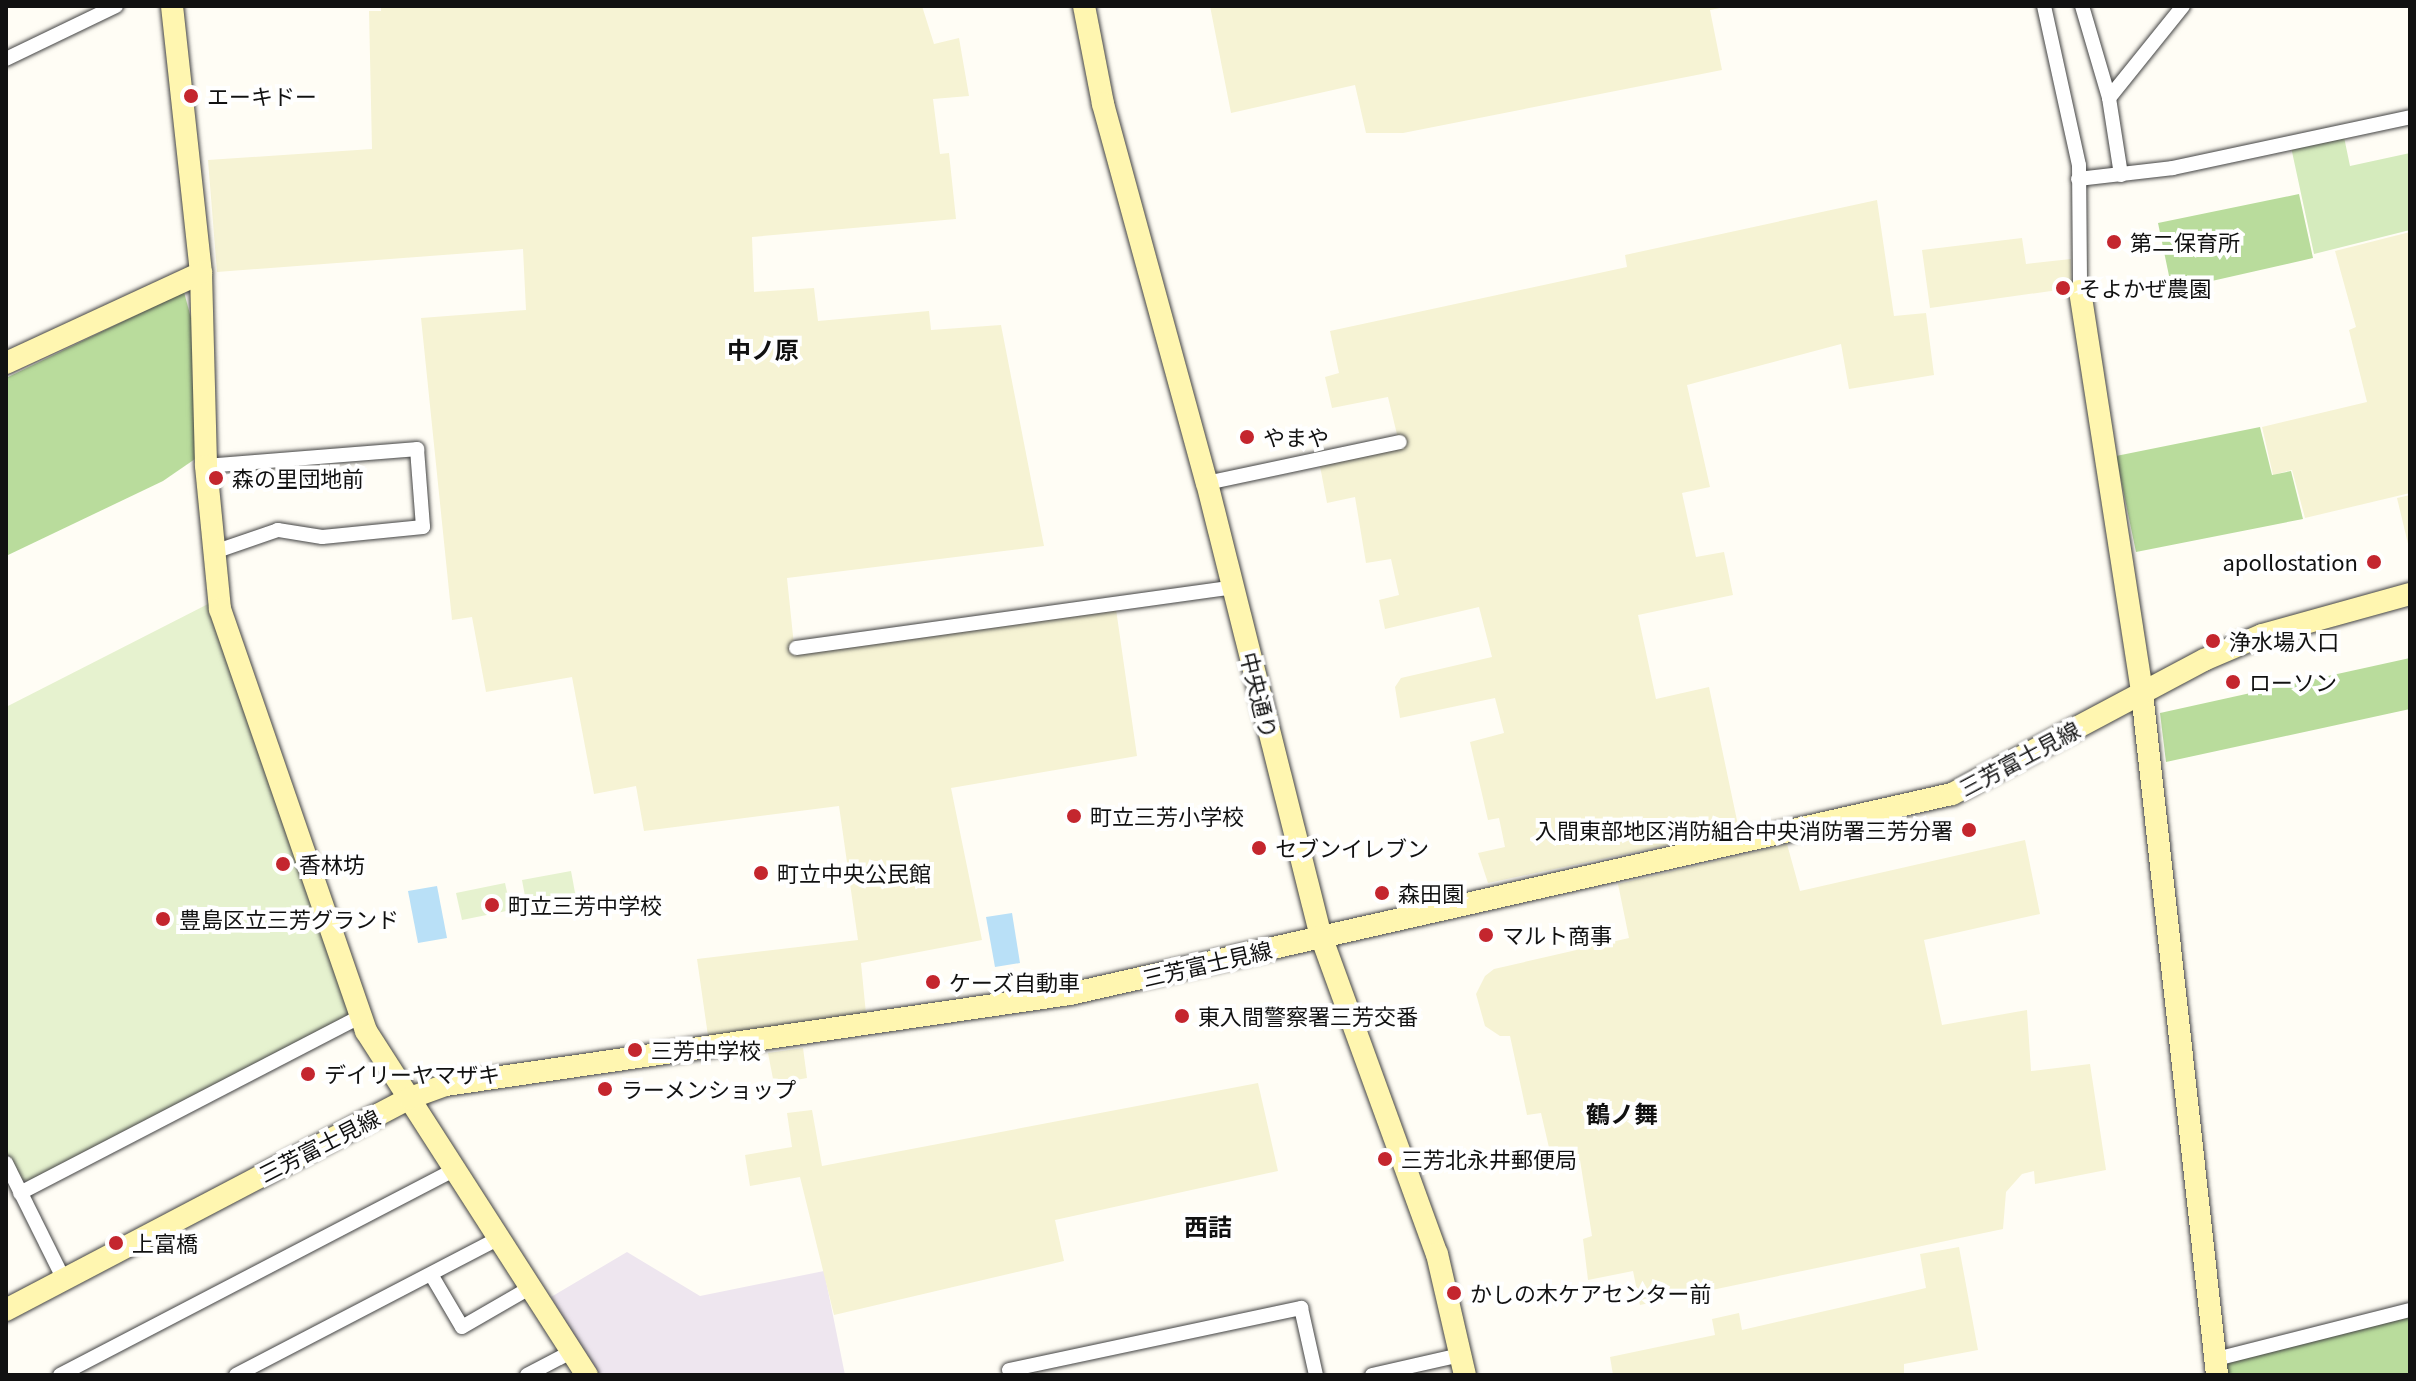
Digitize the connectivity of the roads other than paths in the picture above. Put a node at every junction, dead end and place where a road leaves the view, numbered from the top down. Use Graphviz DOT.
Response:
graph roads {
  1 [pos="116,6"];
  2 [pos="172,6"];
  3 [pos="1084,6"];
  4 [pos="2044,6"];
  5 [pos="2082,6"];
  6 [pos="2181,7"];
  7 [pos="6,59"];
  8 [pos="2109,98"];
  9 [pos="2410,117"];
  10 [pos="2121,175"];
  11 [pos="2078,179"];
  12 [pos="201,273"];
  13 [pos="2080,291"];
  14 [pos="6,363"];
  15 [pos="1400,442"];
  16 [pos="206,466"];
  17 [pos="1207,483"];
  18 [pos="214,552"];
  19 [pos="1233,587"];
  20 [pos="2410,594"];
  21 [pos="796,648"];
  22 [pos="2142,693"];
  23 [pos="1321,936"];
  24 [pos="361,1016"];
  25 [pos="410,1098"];
  26 [pos="6,1163"];
  27 [pos="457,1168"];
  28 [pos="20,1193"];
  29 [pos="501,1237"];
  30 [pos="432,1276"];
  31 [pos="63,1278"];
  32 [pos="533,1286"];
  33 [pos="6,1310"];
  34 [pos="2410,1310"];
  35 [pos="573,1351"];
  36 [pos="1462,1365"];
  37 [pos="2216,1367"];
  38 [pos="1009,1370"];
  39 [pos="60,1375"];
  40 [pos="236,1375"];
  41 [pos="527,1375"];
  42 [pos="587,1375"];
  43 [pos="1316,1375"];
  44 [pos="1372,1375"];
  1 -- 7 [label="street"];
  2 -- 12 [label="street"];
  3 -- 17 [label="street, 中央通り"];
  4 -- 11 [label="street"];
  5 -- 8 [label="street"];
  6 -- 8 [label="street"];
  8 -- 10 [label="street"];
  9 -- 10 [label="street"];
  10 -- 11 [label="street"];
  11 -- 13 [label="street"];
  12 -- 14 [label="street"];
  12 -- 16 [label="street"];
  13 -- 22 [label="street"];
  15 -- 17 [label="street"];
  16 -- 18 [label="street"];
  16 -- 18 [label="street"];
  17 -- 19 [label="street, 中央通り"];
  18 -- 24 [label="street"];
  19 -- 21 [label="street"];
  19 -- 23 [label="street, 中央通り"];
  20 -- 22 [label="street, 三芳富士見線"];
  22 -- 23 [label="street, 三芳富士見線"];
  22 -- 37 [label="street"];
  23 -- 25 [label="street, 三芳富士見線"];
  23 -- 36 [label="street, 中央通り"];
  24 -- 25 [label="street"];
  24 -- 28 [label="street"];
  25 -- 27 [label="street"];
  25 -- 31 [label="street, 三芳富士見線"];
  26 -- 28 [label="street"];
  27 -- 29 [label="street"];
  27 -- 39 [label="street"];
  28 -- 31 [label="street"];
  29 -- 30 [label="street"];
  29 -- 32 [label="street"];
  30 -- 32 [label="street"];
  30 -- 40 [label="street"];
  31 -- 33 [label="street, 三芳富士見線"];
  32 -- 35 [label="street"];
  34 -- 37 [label="street"];
  35 -- 41 [label="street"];
  35 -- 42 [label="street"];
  36 -- 44 [label="street"];
  38 -- 43 [label="street"];
}
